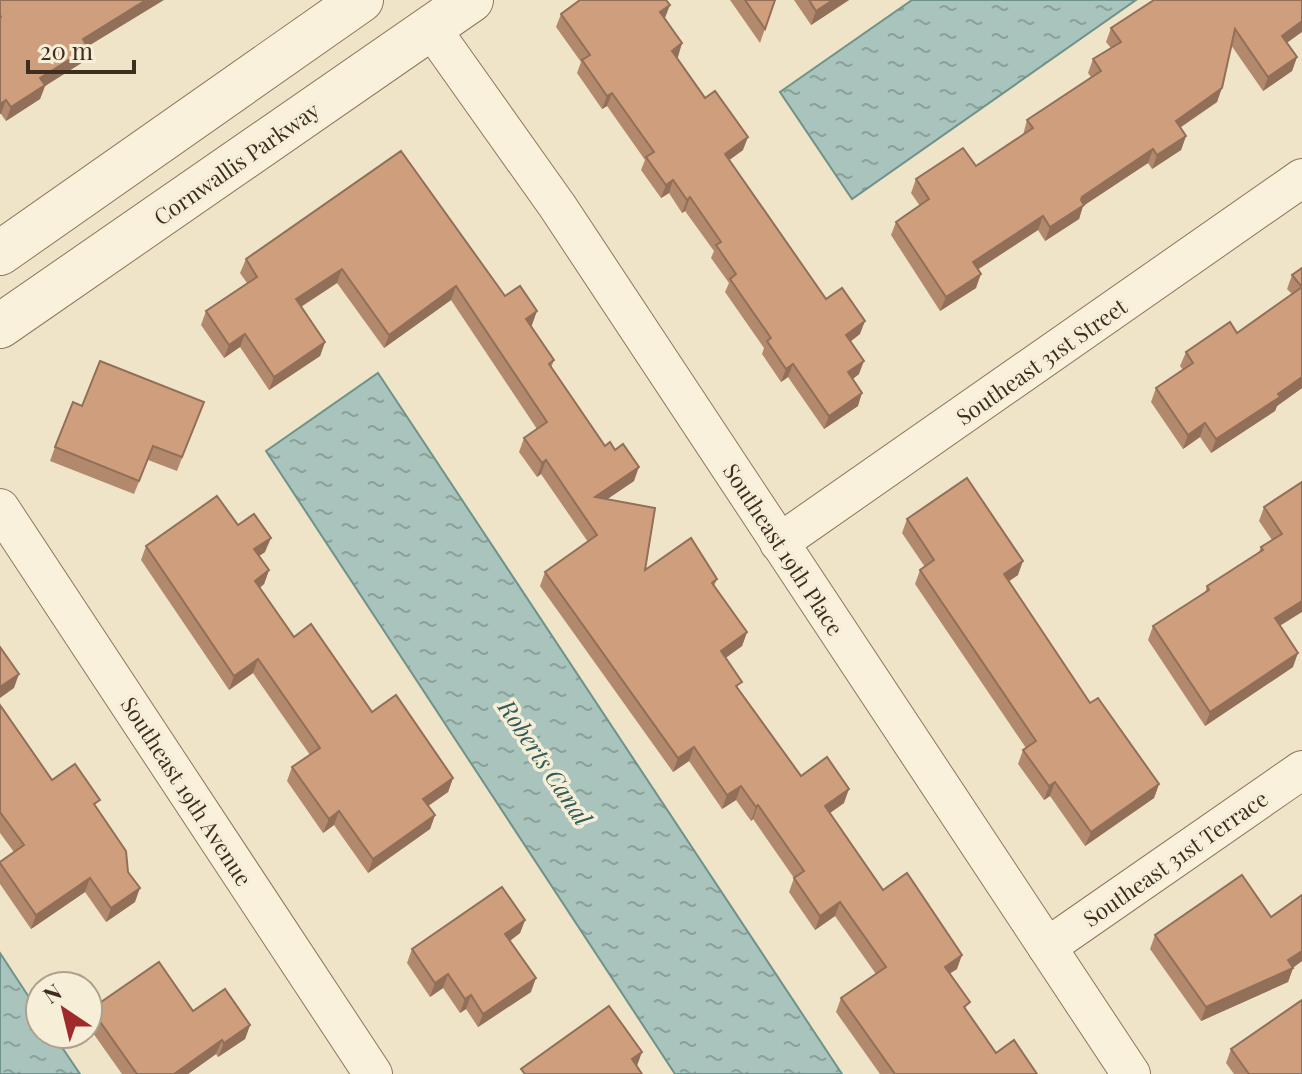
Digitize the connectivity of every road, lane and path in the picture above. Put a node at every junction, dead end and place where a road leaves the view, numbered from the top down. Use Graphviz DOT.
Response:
graph roads {
  1 [pos="361,0"];
  2 [pos="471,0"];
  3 [pos="421,14"];
  4 [pos="1302,178"];
  5 [pos="0,253"];
  6 [pos="0,326"];
  7 [pos="0,508"];
  8 [pos="779,543"];
  9 [pos="1302,770"];
  10 [pos="1047,947"];
  11 [pos="373,1074"];
  12 [pos="1131,1074"];
  1 -- 5 [label="street"];
  2 -- 3 [label="street, Cornwallis Parkway"];
  3 -- 6 [label="street, Cornwallis Parkway"];
  3 -- 8 [label="street, Southeast 19th Place"];
  4 -- 8 [label="street, Southeast 31st Street"];
  7 -- 11 [label="street, Southeast 19th Avenue"];
  8 -- 10 [label="street, Southeast 19th Place"];
  9 -- 10 [label="street, Southeast 31st Terrace"];
  10 -- 12 [label="street, Southeast 19th Place"];
}
